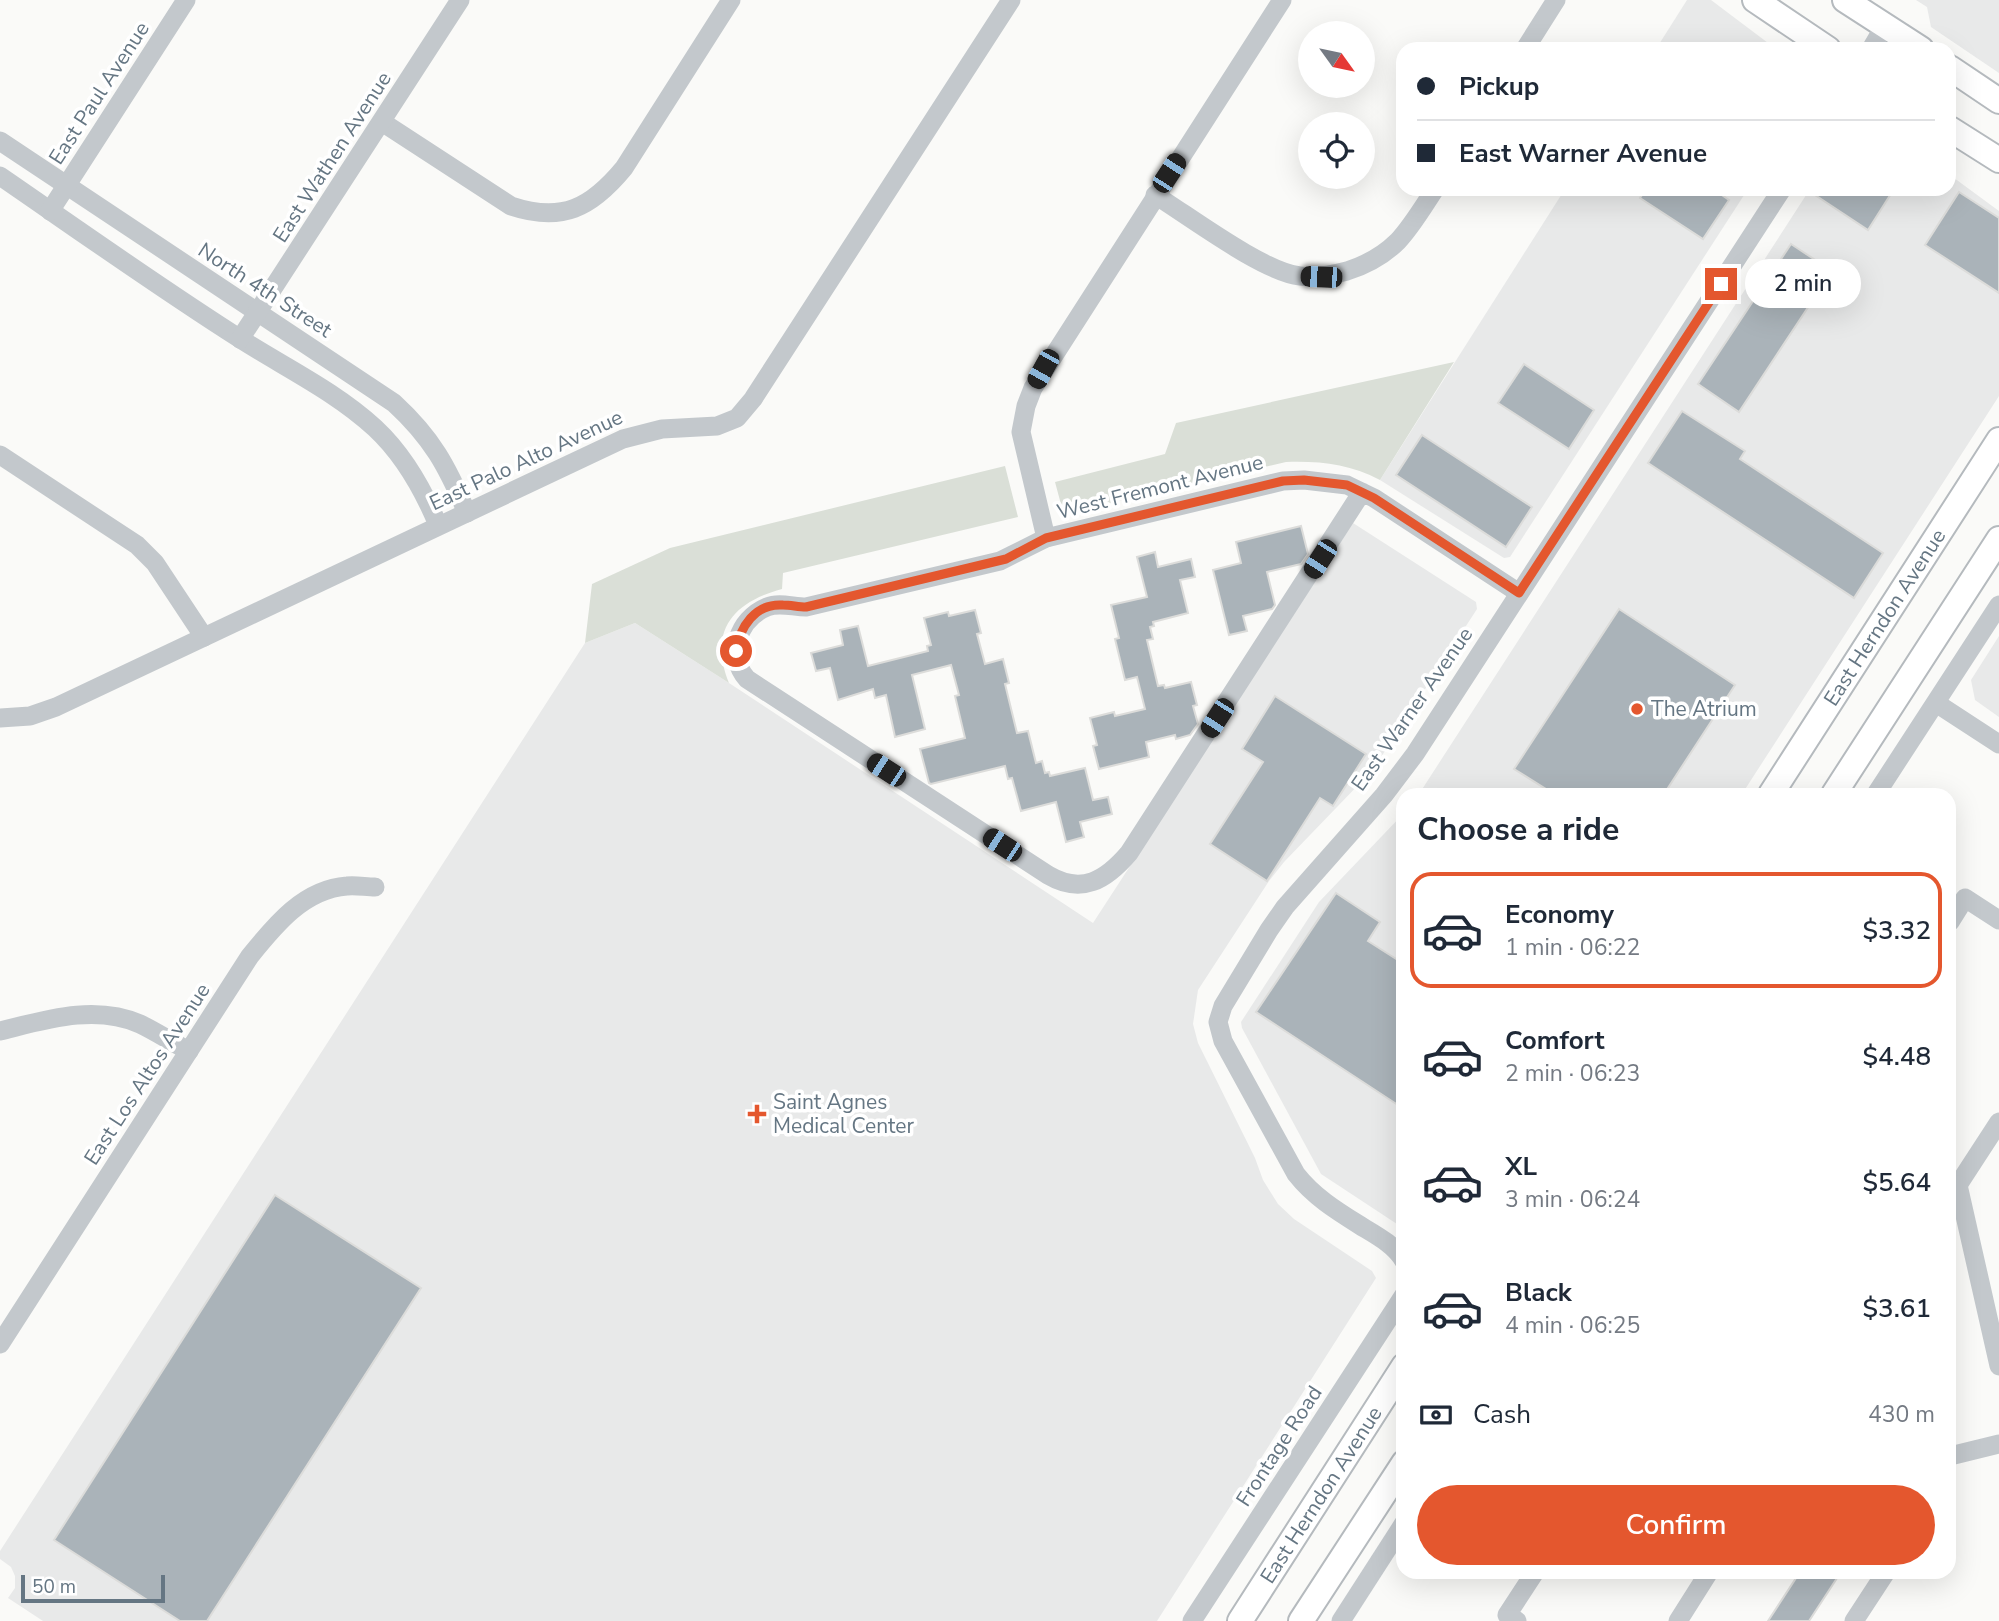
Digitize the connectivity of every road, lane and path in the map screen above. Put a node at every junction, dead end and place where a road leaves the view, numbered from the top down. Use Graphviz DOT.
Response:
graph roads {
  1 [pos="186,0"];
  2 [pos="460,0"];
  3 [pos="732,0"];
  4 [pos="1011,0"];
  5 [pos="1281,0"];
  6 [pos="1556,0"];
  7 [pos="1755,0"];
  8 [pos="1845,0"];
  9 [pos="1885,25"];
  10 [pos="1529,42"];
  11 [pos="1818,42"];
  12 [pos="1875,42"];
  13 [pos="1910,42"];
  14 [pos="1956,72"];
  15 [pos="1999,101"];
  16 [pos="382,122"];
  17 [pos="1956,133"];
  18 [pos="0,141"];
  19 [pos="1999,160"];
  20 [pos="0,176"];
  21 [pos="66,186"];
  22 [pos="1155,195"];
  23 [pos="1430,196"];
  24 [pos="1777,196"];
  25 [pos="50,211"];
  26 [pos="257,313"];
  27 [pos="240,339"];
  28 [pos="1999,440"];
  29 [pos="0,455"];
  30 [pos="1362,492"];
  31 [pos="467,513"];
  32 [pos="438,525"];
  33 [pos="1046,538"];
  34 [pos="1999,539"];
  35 [pos="1519,593"];
  36 [pos="1999,605"];
  37 [pos="204,637"];
  38 [pos="1937,703"];
  39 [pos="0,718"];
  40 [pos="1999,744"];
  41 [pos="1775,788"];
  42 [pos="1839,788"];
  43 [pos="1880,788"];
  44 [pos="375,887"];
  45 [pos="1956,912"];
  46 [pos="1999,920"];
  47 [pos="0,1031"];
  48 [pos="189,1051"];
  49 [pos="1999,1122"];
  50 [pos="1956,1183"];
  51 [pos="1956,1194"];
  52 [pos="1396,1251"];
  53 [pos="1396,1307"];
  54 [pos="0,1344"];
  55 [pos="1999,1366"];
  56 [pos="1396,1378"];
  57 [pos="1999,1444"];
  58 [pos="1956,1455"];
  59 [pos="1396,1475"];
  60 [pos="1396,1535"];
  61 [pos="1530,1579"];
  62 [pos="1705,1579"];
  63 [pos="1881,1579"];
  64 [pos="1192,1621"];
  65 [pos="1240,1621"];
  66 [pos="1301,1621"];
  67 [pos="1341,1621"];
  68 [pos="1517,1621"];
  69 [pos="1678,1621"];
  70 [pos="1854,1621"];
  1 -- 21 [label="street, East Paul Avenue"];
  2 -- 16 [label="street, East Wathen Avenue"];
  3 -- 16 [label="street"];
  4 -- 31 [label="street, East Palo Alto Avenue"];
  5 -- 22 [label="street"];
  6 -- 10 [label="street"];
  7 -- 11 [label="main road"];
  8 -- 9 [label="main road"];
  9 -- 12 [label="street"];
  9 -- 13 [label="main road"];
  14 -- 15 [label="main road"];
  16 -- 26 [label="street, East Wathen Avenue"];
  17 -- 19 [label="main road"];
  18 -- 21 [label="street, North 4th Street"];
  20 -- 25 [label="street"];
  21 -- 25 [label="street, East Paul Avenue"];
  21 -- 26 [label="street, North 4th Street"];
  22 -- 23 [label="street"];
  22 -- 33 [label="street"];
  24 -- 35 [label="street, East Warner Avenue"];
  25 -- 27 [label="street"];
  26 -- 27 [label="street, East Wathen Avenue"];
  26 -- 31 [label="street, North 4th Street"];
  27 -- 32 [label="street"];
  28 -- 41 [label="main road, East Herndon Avenue"];
  29 -- 37 [label="street"];
  30 -- 33 [label="street, West Fremont Avenue"];
  30 -- 33 [label="street, West Fremont Avenue"];
  30 -- 35 [label="street, West Fremont Avenue"];
  31 -- 32 [label="street, East Palo Alto Avenue"];
  32 -- 37 [label="street, East Palo Alto Avenue"];
  34 -- 42 [label="main road"];
  35 -- 52 [label="street, East Warner Avenue"];
  36 -- 38 [label="street"];
  37 -- 39 [label="street, East Palo Alto Avenue"];
  38 -- 40 [label="street"];
  38 -- 43 [label="street"];
  44 -- 48 [label="street, East Los Altos Avenue"];
  45 -- 46 [label="street"];
  47 -- 48 [label="street"];
  48 -- 54 [label="street, East Los Altos Avenue"];
  49 -- 50 [label="street"];
  51 -- 55 [label="street"];
  53 -- 64 [label="street, Frontage Road"];
  56 -- 65 [label="main road, East Herndon Avenue"];
  57 -- 58 [label="street"];
  59 -- 66 [label="main road"];
  60 -- 67 [label="street"];
  61 -- 68 [label="street"];
  62 -- 69 [label="street"];
  63 -- 70 [label="street"];
}
